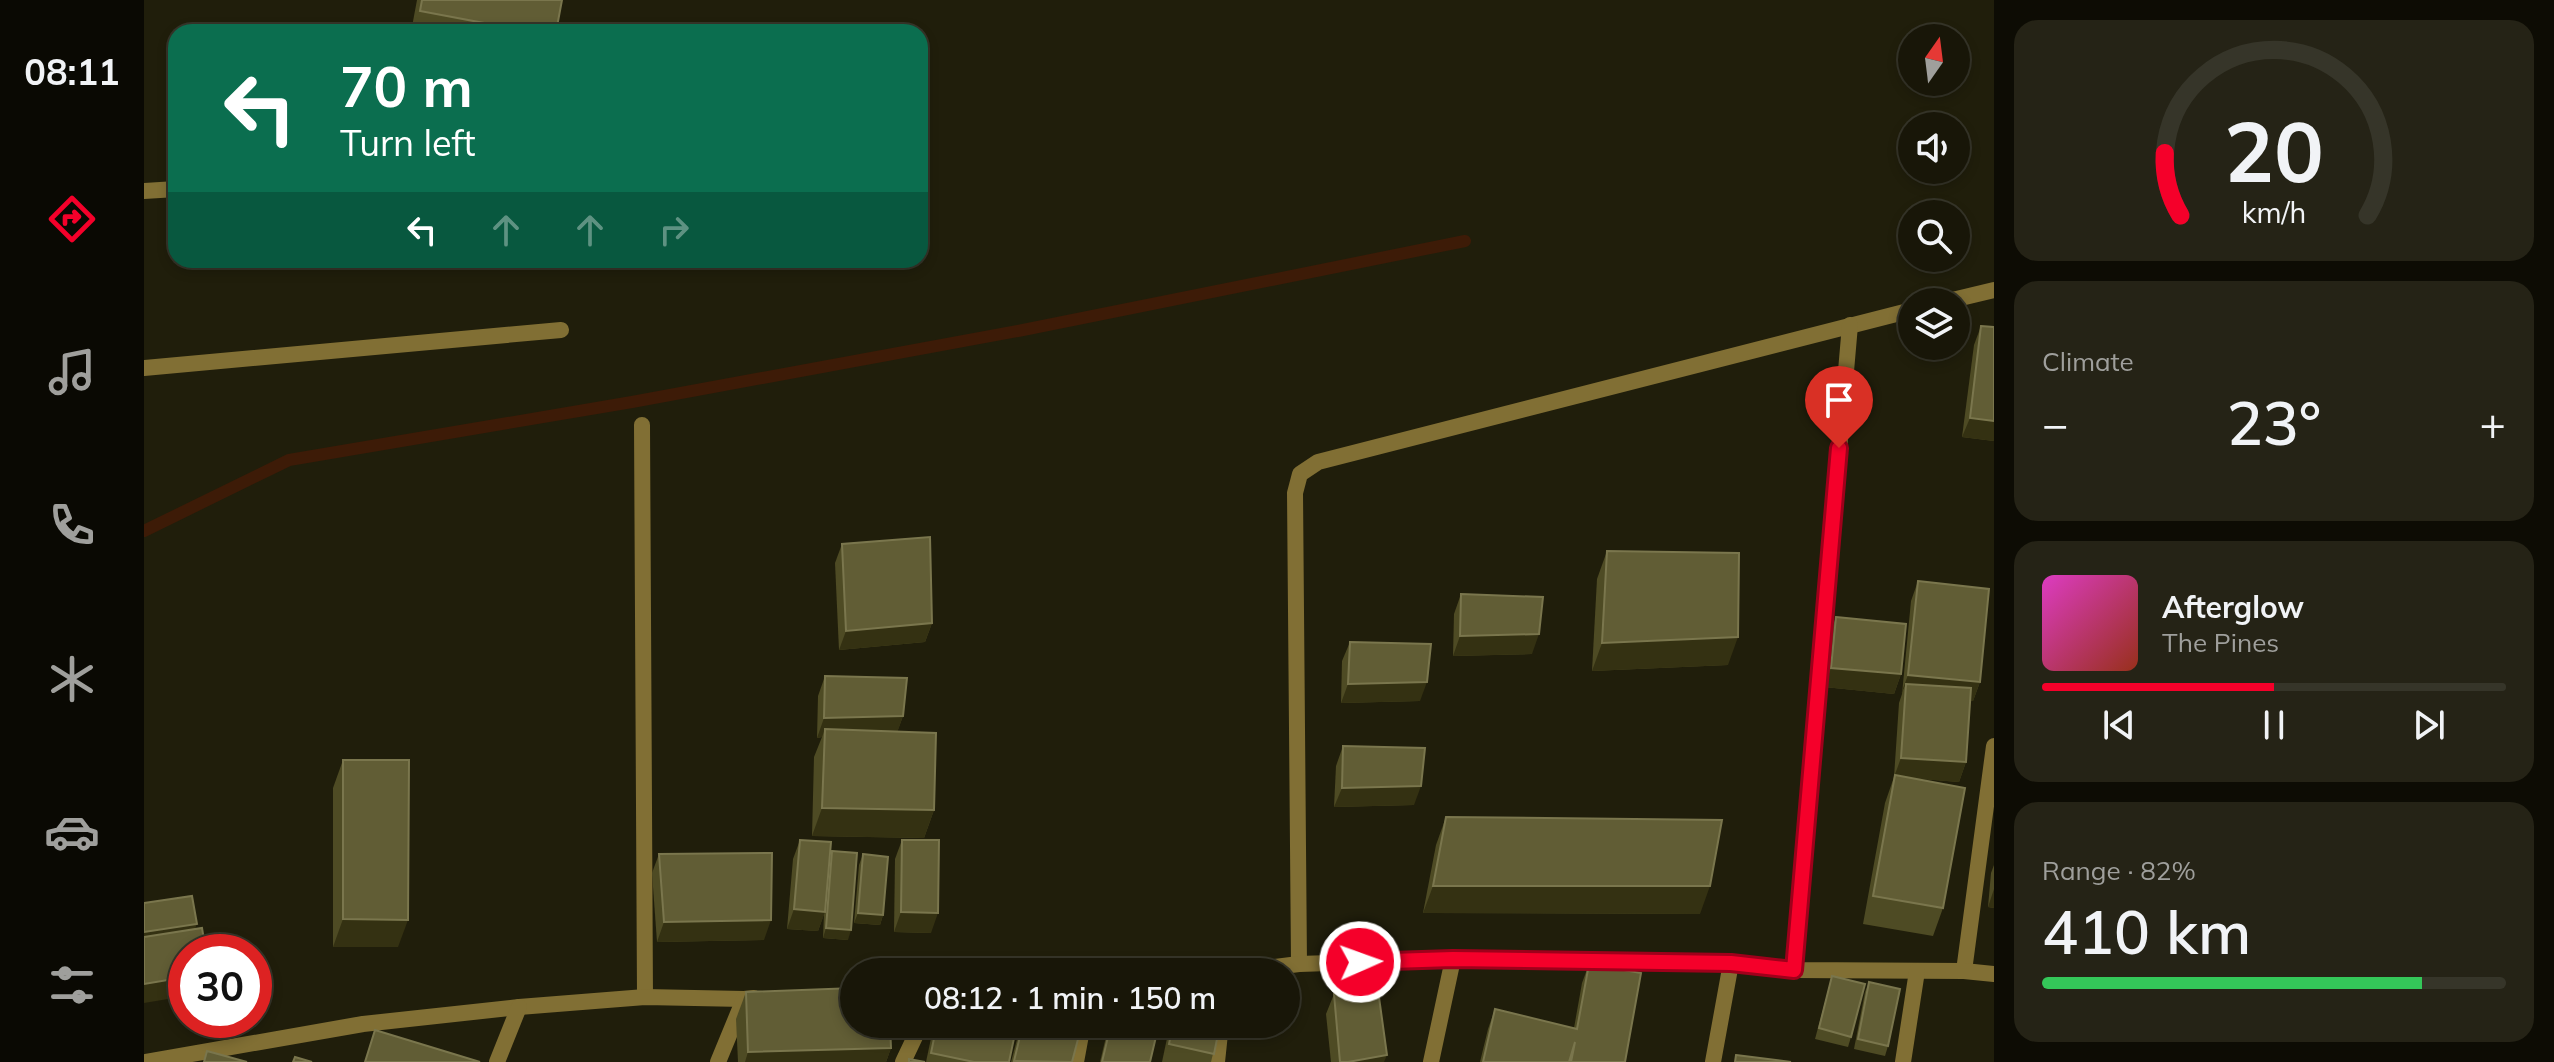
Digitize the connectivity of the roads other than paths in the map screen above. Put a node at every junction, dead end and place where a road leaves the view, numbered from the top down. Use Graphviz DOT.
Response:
graph roads {
  1 [pos="168,190"];
  2 [pos="144,191"];
  3 [pos="1994,290"];
  4 [pos="1970,296"];
  5 [pos="1898,313"];
  6 [pos="1850,325"];
  7 [pos="561,330"];
  8 [pos="144,368"];
  9 [pos="642,425"];
  10 [pos="1994,746"];
  11 [pos="1299,958"];
  12 [pos="1453,959"];
  13 [pos="1731,963"];
  14 [pos="1300,964"];
  15 [pos="1794,970"];
  16 [pos="1917,971"];
  17 [pos="1964,971"];
  18 [pos="1994,974"];
  19 [pos="645,997"];
  20 [pos="775,997"];
  21 [pos="744,999"];
  22 [pos="519,1007"];
  23 [pos="914,1038"];
  24 [pos="1080,1038"];
  25 [pos="1220,1038"];
  26 [pos="146,1062"];
  27 [pos="497,1062"];
  28 [pos="718,1062"];
  29 [pos="903,1062"];
  30 [pos="1076,1062"];
  31 [pos="1217,1062"];
  32 [pos="1431,1062"];
  33 [pos="1713,1062"];
  34 [pos="1903,1062"];
  1 -- 2 [label="street"];
  3 -- 4 [label="street"];
  5 -- 6 [label="street"];
  6 -- 11 [label="street"];
  6 -- 15 [label="street"];
  7 -- 8 [label="street"];
  9 -- 19 [label="street"];
  10 -- 17 [label="street"];
  12 -- 13 [label="street"];
  12 -- 14 [label="street"];
  12 -- 32 [label="street"];
  13 -- 15 [label="street"];
  13 -- 33 [label="street"];
  15 -- 16 [label="street"];
  16 -- 17 [label="street"];
  16 -- 34 [label="street"];
  17 -- 18 [label="street"];
  19 -- 21 [label="street"];
  19 -- 22 [label="street"];
  20 -- 21 [label="street"];
  21 -- 28 [label="street"];
  22 -- 26 [label="street"];
  22 -- 27 [label="street"];
  23 -- 29 [label="street"];
  24 -- 30 [label="street"];
  25 -- 31 [label="street"];
}
